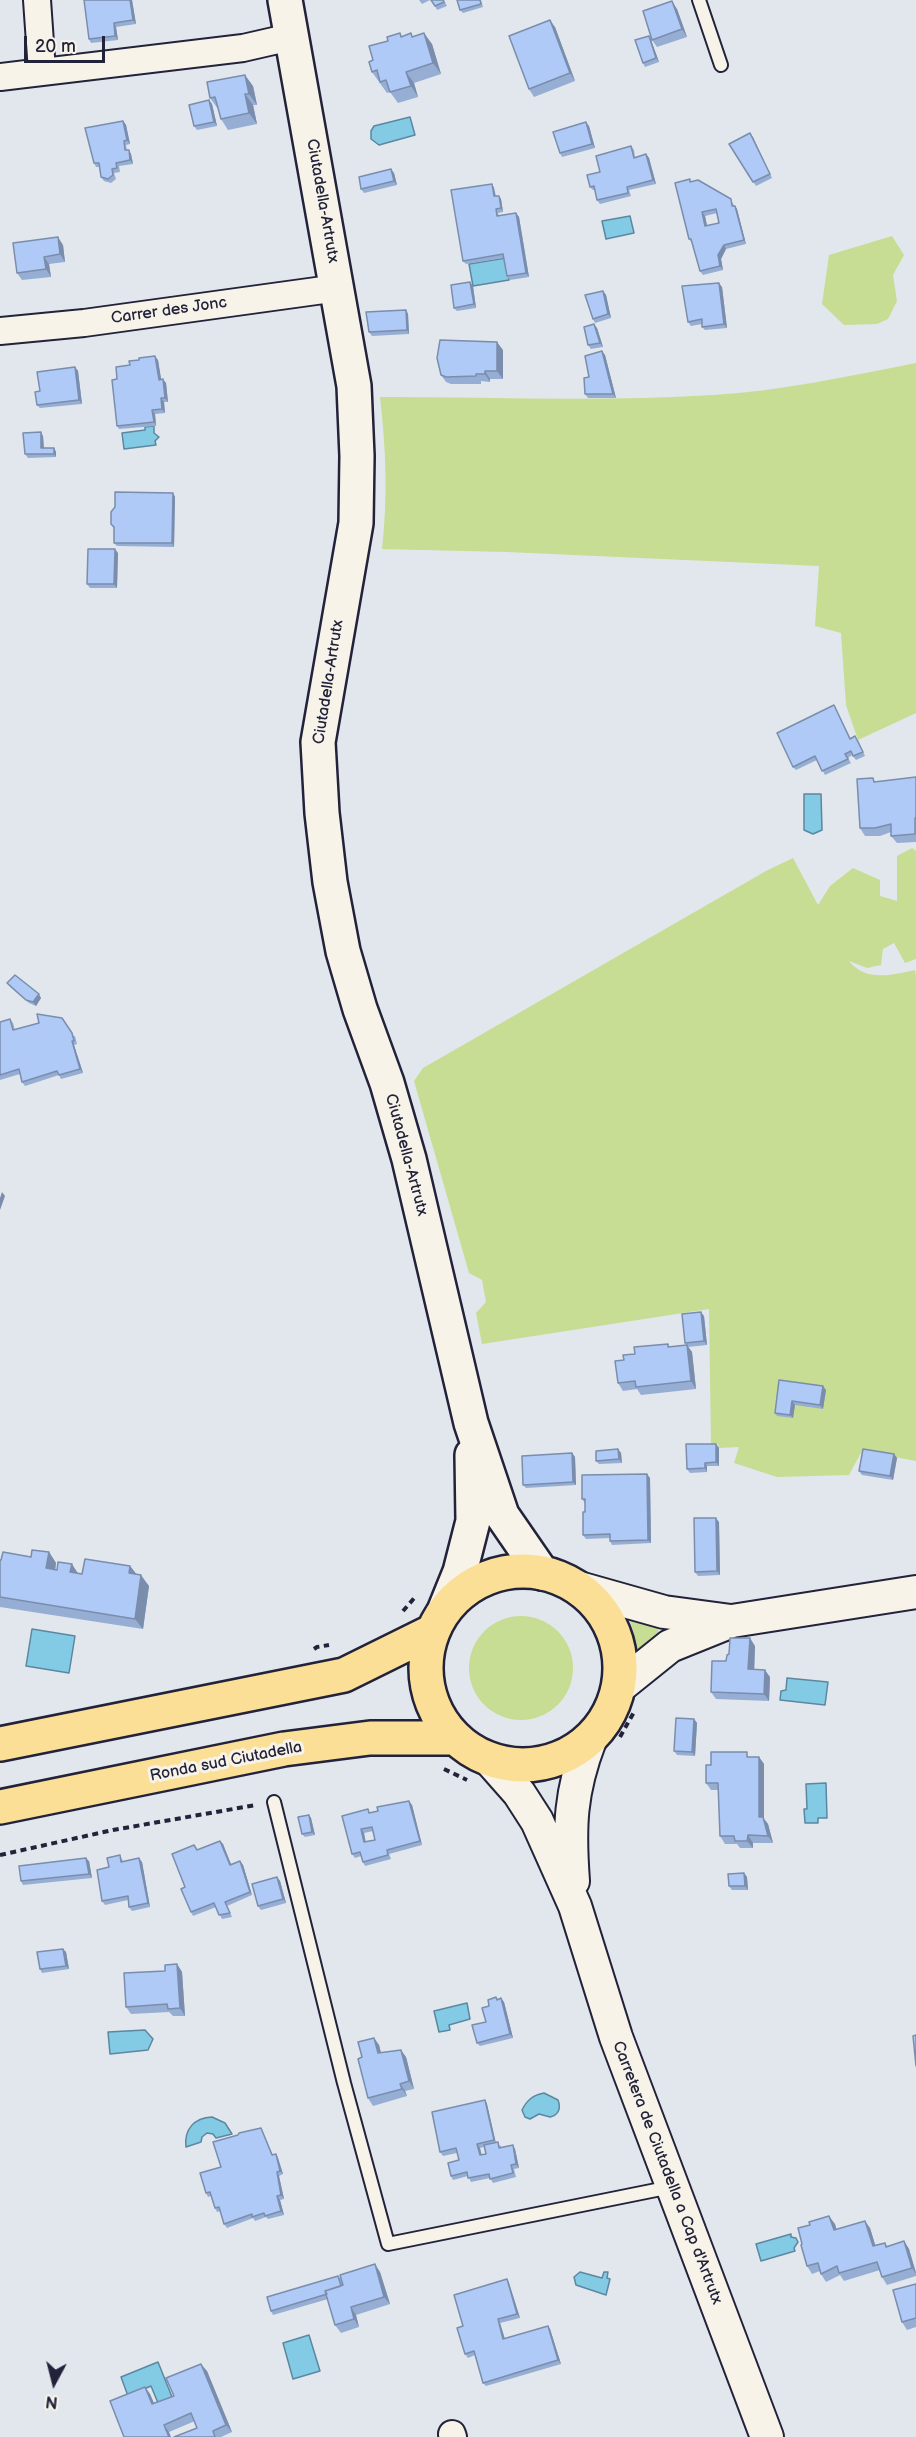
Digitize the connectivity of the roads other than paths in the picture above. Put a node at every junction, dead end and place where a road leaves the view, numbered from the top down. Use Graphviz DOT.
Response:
graph roads {
  1 [pos="37,0"];
  2 [pos="285,0"];
  3 [pos="699,0"];
  4 [pos="291,37"];
  5 [pos="721,65"];
  6 [pos="42,71"];
  7 [pos="0,77"];
  8 [pos="338,288"];
  9 [pos="0,331"];
  10 [pos="471,1424"];
  11 [pos="542,1573"];
  12 [pos="579,1588"];
  13 [pos="916,1592"];
  14 [pos="432,1612"];
  15 [pos="732,1621"];
  16 [pos="629,1696"];
  17 [pos="455,1738"];
  18 [pos="603,1741"];
  19 [pos="0,1744"];
  20 [pos="481,1771"];
  21 [pos="274,1802"];
  22 [pos="0,1807"];
  23 [pos="575,1906"];
  24 [pos="672,2187"];
  25 [pos="767,2437"];
  1 -- 6 [label="street"];
  2 -- 4 [label="main road, Ciutadella-Artrutx"];
  3 -- 5 [label="lane"];
  4 -- 6 [label="street"];
  4 -- 8 [label="main road, Ciutadella-Artrutx"];
  6 -- 7 [label="street"];
  8 -- 9 [label="street, Carrer des Jonc"];
  8 -- 10 [label="main road, Ciutadella-Artrutx"];
  10 -- 11 [label="main road, Ciutadella-Artrutx"];
  10 -- 14 [label="main road, Ciutadella-Artrutx"];
  11 -- 12 [label="main road"];
  11 -- 14 [label="main road"];
  12 -- 15 [label="street"];
  12 -- 16 [label="main road"];
  13 -- 15 [label="street"];
  14 -- 17 [label="main road"];
  14 -- 19 [label="main road"];
  15 -- 16 [label="street"];
  16 -- 18 [label="main road"];
  17 -- 20 [label="main road"];
  17 -- 22 [label="main road, Ronda sud Ciutadella"];
  18 -- 20 [label="main road"];
  18 -- 23 [label="street, Carretera de Ciutadella a Cap d'Artrutx"];
  20 -- 23 [label="street, Carretera de Ciutadella a Cap d'Artrutx"];
  21 -- 24 [label="lane"];
  23 -- 24 [label="street, Carretera de Ciutadella a Cap d'Artrutx"];
  24 -- 25 [label="street, Carretera de Ciutadella a Cap d'Artrutx"];
}
